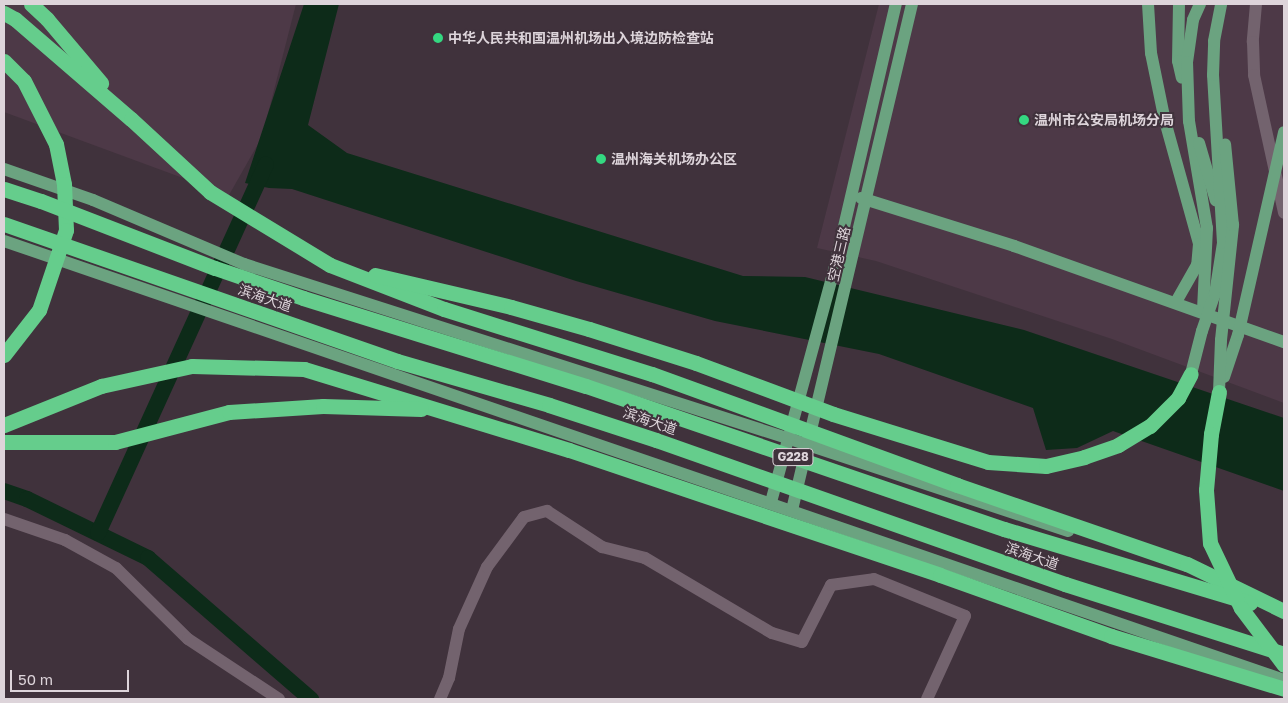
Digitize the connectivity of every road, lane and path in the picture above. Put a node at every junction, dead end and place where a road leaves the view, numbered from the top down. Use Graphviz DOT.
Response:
graph roads {
  1 [pos="31,4"];
  2 [pos="896,4"];
  3 [pos="912,4"];
  4 [pos="1148,4"];
  5 [pos="1179,4"];
  6 [pos="1200,4"];
  7 [pos="1221,4"];
  8 [pos="1256,4"];
  9 [pos="4,12"];
  10 [pos="4,61"];
  11 [pos="1213,75"];
  12 [pos="131,119"];
  13 [pos="1284,132"];
  14 [pos="4,169"];
  15 [pos="4,189"];
  16 [pos="851,196"];
  17 [pos="867,200"];
  18 [pos="1284,213"];
  19 [pos="4,224"];
  20 [pos="4,241"];
  21 [pos="330,265"];
  22 [pos="1176,302"];
  23 [pos="1214,316"];
  24 [pos="1202,331"];
  25 [pos="1284,342"];
  26 [pos="4,355"];
  27 [pos="1191,374"];
  28 [pos="1219,392"];
  29 [pos="442,410"];
  30 [pos="4,425"];
  31 [pos="790,439"];
  32 [pos="4,442"];
  33 [pos="808,445"];
  34 [pos="771,502"];
  35 [pos="792,510"];
  36 [pos="4,519"];
  37 [pos="1284,602"];
  38 [pos="1284,612"];
  39 [pos="1284,654"];
  40 [pos="1284,665"];
  41 [pos="1284,680"];
  42 [pos="1284,689"];
  43 [pos="279,699"];
  44 [pos="440,699"];
  45 [pos="927,699"];
  1 -- 12 [label="highway"];
  2 -- 16 [label="main road, 空港三路"];
  3 -- 17 [label="main road, 空港三路"];
  4 -- 22 [label="main road"];
  5 -- 23 [label="main road"];
  6 -- 24 [label="main road"];
  7 -- 11 [label="main road"];
  8 -- 18 [label="street"];
  9 -- 12 [label="highway"];
  10 -- 26 [label="highway"];
  11 -- 24 [label="main road"];
  11 -- 28 [label="main road"];
  12 -- 21 [label="highway"];
  13 -- 28 [label="main road"];
  14 -- 31 [label="main road"];
  15 -- 38 [label="highway, 滨海大道 / G228"];
  16 -- 17 [label="main road"];
  16 -- 31 [label="main road, 空港三路"];
  17 -- 22 [label="main road"];
  17 -- 33 [label="main road, 空港三路"];
  19 -- 39 [label="highway, 滨海大道 / G228"];
  20 -- 34 [label="main road"];
  21 -- 27 [label="highway"];
  21 -- 38 [label="highway"];
  22 -- 23 [label="main road"];
  23 -- 25 [label="main road"];
  24 -- 27 [label="main road"];
  28 -- 40 [label="highway"];
  29 -- 30 [label="highway"];
  29 -- 32 [label="highway"];
  29 -- 42 [label="highway"];
  31 -- 33 [label="main road"];
  31 -- 34 [label="main road, 空港三路"];
  33 -- 35 [label="main road, 空港三路"];
  33 -- 37 [label="main road"];
  34 -- 35 [label="main road"];
  35 -- 41 [label="main road"];
  36 -- 43 [label="street"];
  44 -- 45 [label="street"];
}
